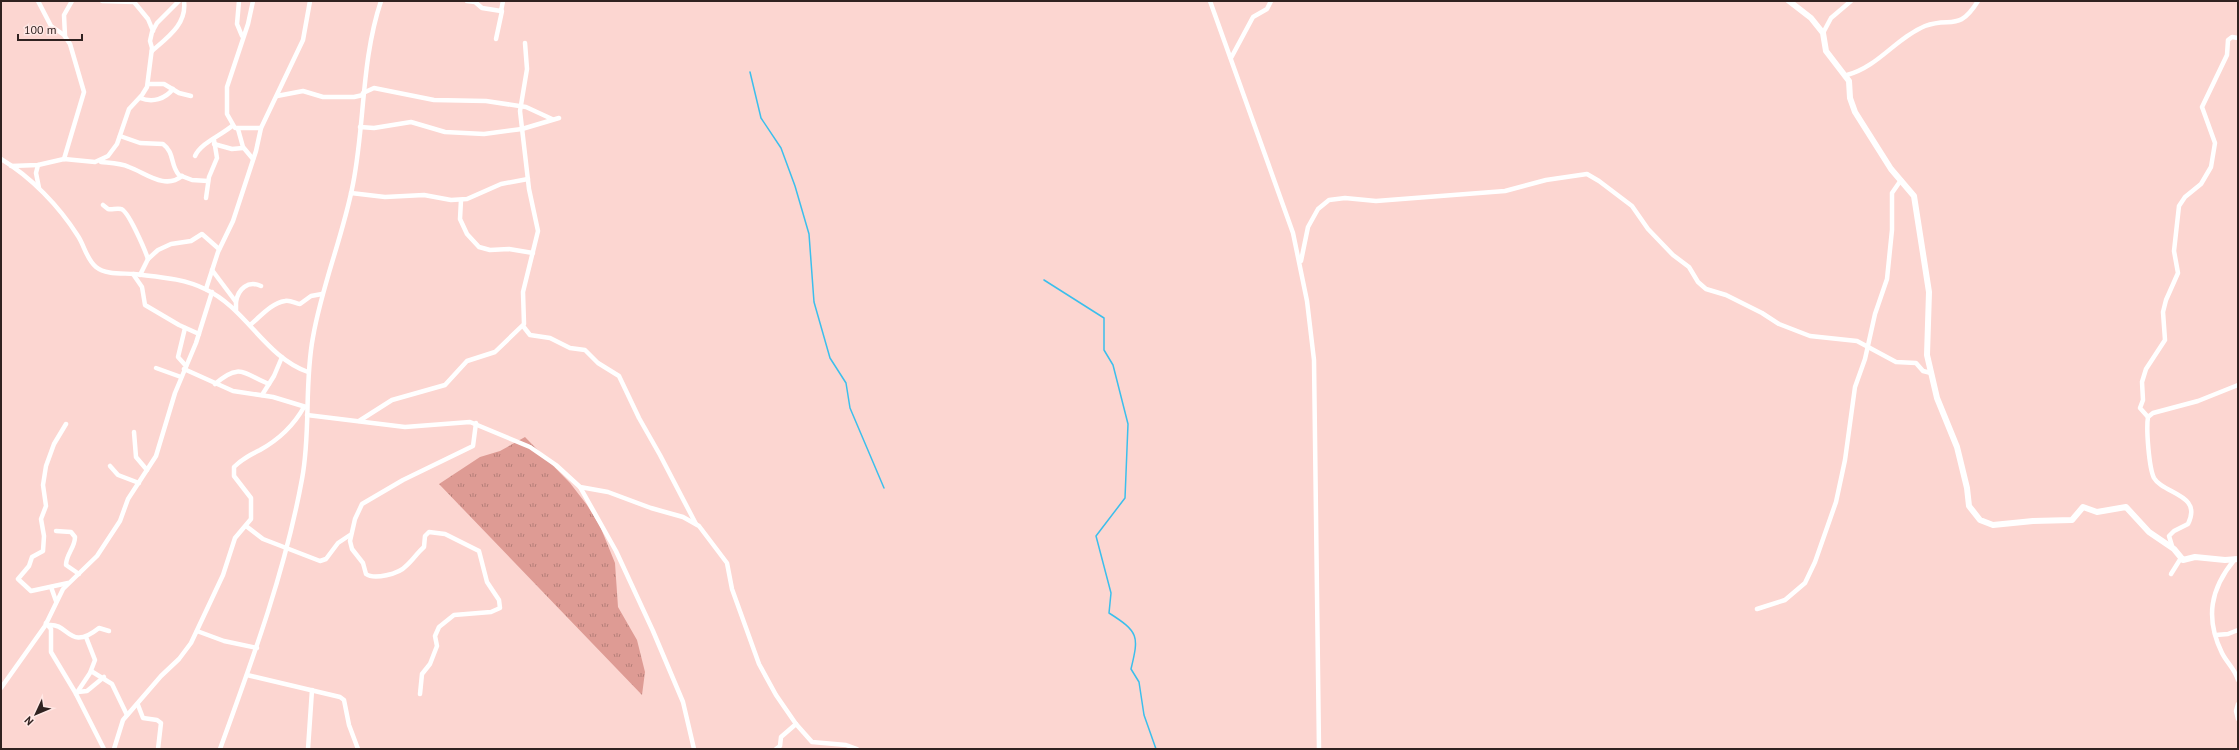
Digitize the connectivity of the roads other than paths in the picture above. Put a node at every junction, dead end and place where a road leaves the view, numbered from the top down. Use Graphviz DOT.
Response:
graph roads {
  1 [pos="38,1"];
  2 [pos="72,1"];
  3 [pos="102,1"];
  4 [pos="179,1"];
  5 [pos="184,1"];
  6 [pos="239,1"];
  7 [pos="253,1"];
  8 [pos="310,1"];
  9 [pos="381,1"];
  10 [pos="467,1"];
  11 [pos="503,1"];
  12 [pos="1210,1"];
  13 [pos="1271,1"];
  14 [pos="1789,1"];
  15 [pos="1851,1"];
  16 [pos="1978,1"];
  17 [pos="502,11"];
  18 [pos="152,31"];
  19 [pos="1823,33"];
  20 [pos="65,36"];
  21 [pos="242,36"];
  22 [pos="2238,38"];
  23 [pos="496,39"];
  24 [pos="525,43"];
  25 [pos="152,51"];
  26 [pos="1231,58"];
  27 [pos="1847,75"];
  28 [pos="148,84"];
  29 [pos="173,89"];
  30 [pos="363,94"];
  31 [pos="191,96"];
  32 [pos="277,96"];
  33 [pos="140,98"];
  34 [pos="520,106"];
  35 [pos="559,118"];
  36 [pos="552,119"];
  37 [pos="232,126"];
  38 [pos="360,127"];
  39 [pos="260,128"];
  40 [pos="522,128"];
  41 [pos="238,129"];
  42 [pos="120,136"];
  43 [pos="214,142"];
  44 [pos="243,148"];
  45 [pos="195,156"];
  46 [pos="1,159"];
  47 [pos="64,159"];
  48 [pos="253,159"];
  49 [pos="100,162"];
  50 [pos="38,164"];
  51 [pos="11,166"];
  52 [pos="182,176"];
  53 [pos="528,179"];
  54 [pos="1901,180"];
  55 [pos="208,181"];
  56 [pos="40,190"];
  57 [pos="351,193"];
  58 [pos="206,198"];
  59 [pos="461,200"];
  60 [pos="103,205"];
  61 [pos="219,249"];
  62 [pos="533,253"];
  63 [pos="148,259"];
  64 [pos="1300,265"];
  65 [pos="212,270"];
  66 [pos="133,274"];
  67 [pos="140,275"];
  68 [pos="261,286"];
  69 [pos="206,289"];
  70 [pos="212,292"];
  71 [pos="322,294"];
  72 [pos="236,302"];
  73 [pos="236,310"];
  74 [pos="250,325"];
  75 [pos="523,326"];
  76 [pos="185,328"];
  77 [pos="200,334"];
  78 [pos="1868,346"];
  79 [pos="282,357"];
  80 [pos="185,367"];
  81 [pos="156,368"];
  82 [pos="308,372"];
  83 [pos="1931,373"];
  84 [pos="181,377"];
  85 [pos="215,384"];
  86 [pos="269,384"];
  87 [pos="2238,385"];
  88 [pos="262,395"];
  89 [pos="305,407"];
  90 [pos="307,415"];
  91 [pos="2148,417"];
  92 [pos="359,421"];
  93 [pos="476,423"];
  94 [pos="66,424"];
  95 [pos="134,432"];
  96 [pos="110,466"];
  97 [pos="147,470"];
  98 [pos="139,482"];
  99 [pos="580,487"];
  100 [pos="696,524"];
  101 [pos="246,526"];
  102 [pos="56,531"];
  103 [pos="350,535"];
  104 [pos="344,539"];
  105 [pos="350,541"];
  106 [pos="286,548"];
  107 [pos="2174,549"];
  108 [pos="2181,558"];
  109 [pos="2237,559"];
  110 [pos="79,574"];
  111 [pos="2171,574"];
  112 [pos="68,583"];
  113 [pos="51,587"];
  114 [pos="56,601"];
  115 [pos="1757,609"];
  116 [pos="48,624"];
  117 [pos="2238,630"];
  118 [pos="197,631"];
  119 [pos="109,632"];
  120 [pos="2216,635"];
  121 [pos="86,637"];
  122 [pos="257,648"];
  123 [pos="91,671"];
  124 [pos="247,675"];
  125 [pos="104,678"];
  126 [pos="2238,680"];
  127 [pos="1,688"];
  128 [pos="312,690"];
  129 [pos="77,693"];
  130 [pos="420,694"];
  131 [pos="2238,704"];
  132 [pos="138,705"];
  133 [pos="127,715"];
  134 [pos="2238,719"];
  135 [pos="796,724"];
  136 [pos="102,747"];
  137 [pos="114,749"];
  138 [pos="158,749"];
  139 [pos="220,749"];
  140 [pos="308,749"];
  141 [pos="358,749"];
  142 [pos="694,749"];
  143 [pos="776,749"];
  144 [pos="857,749"];
  145 [pos="1319,749"];
  1 -- 20 [label="street"];
  2 -- 20 [label="street"];
  3 -- 18 [label="street"];
  4 -- 18 [label="street"];
  5 -- 25 [label="street"];
  6 -- 21 [label="street"];
  7 -- 21 [label="street"];
  8 -- 32 [label="street"];
  9 -- 30 [label="street"];
  10 -- 17 [label="street"];
  11 -- 17 [label="street"];
  12 -- 26 [label="street"];
  13 -- 26 [label="street"];
  14 -- 19 [label="street"];
  15 -- 19 [label="street"];
  16 -- 27 [label="street"];
  17 -- 23 [label="street"];
  18 -- 25 [label="street"];
  19 -- 27 [label="street"];
  20 -- 47 [label="street"];
  21 -- 37 [label="street"];
  22 -- 91 [label="street"];
  24 -- 34 [label="street"];
  25 -- 28 [label="street"];
  26 -- 64 [label="street"];
  27 -- 54 [label="street"];
  28 -- 29 [label="street"];
  28 -- 33 [label="street"];
  29 -- 31 [label="street"];
  29 -- 33 [label="street"];
  30 -- 32 [label="street"];
  30 -- 34 [label="street"];
  30 -- 38 [label="street"];
  32 -- 39 [label="street"];
  33 -- 42 [label="street"];
  34 -- 36 [label="street"];
  34 -- 40 [label="street"];
  35 -- 36 [label="street"];
  36 -- 40 [label="street"];
  37 -- 41 [label="street"];
  37 -- 43 [label="street"];
  38 -- 40 [label="street"];
  38 -- 57 [label="street"];
  39 -- 41 [label="street"];
  39 -- 48 [label="street"];
  40 -- 53 [label="street"];
  41 -- 44 [label="street"];
  42 -- 49 [label="street"];
  42 -- 52 [label="street"];
  43 -- 44 [label="street"];
  43 -- 45 [label="street"];
  43 -- 55 [label="street"];
  44 -- 48 [label="street"];
  46 -- 51 [label="street"];
  47 -- 49 [label="street"];
  47 -- 50 [label="street"];
  48 -- 61 [label="street"];
  49 -- 52 [label="street"];
  50 -- 51 [label="street"];
  50 -- 56 [label="street"];
  51 -- 56 [label="street"];
  52 -- 55 [label="street"];
  53 -- 59 [label="street"];
  53 -- 62 [label="street"];
  54 -- 78 [label="street"];
  54 -- 83 [label="street"];
  55 -- 58 [label="street"];
  56 -- 66 [label="street"];
  57 -- 59 [label="street"];
  57 -- 71 [label="street"];
  59 -- 62 [label="street"];
  60 -- 63 [label="street"];
  61 -- 63 [label="street"];
  61 -- 65 [label="street"];
  62 -- 75 [label="street"];
  63 -- 67 [label="street"];
  64 -- 78 [label="street"];
  64 -- 145 [label="street"];
  65 -- 69 [label="street"];
  65 -- 72 [label="street"];
  66 -- 67 [label="street"];
  66 -- 76 [label="street"];
  67 -- 69 [label="street"];
  68 -- 72 [label="street"];
  69 -- 70 [label="street"];
  70 -- 73 [label="street"];
  70 -- 77 [label="street"];
  71 -- 74 [label="street"];
  71 -- 82 [label="street"];
  72 -- 73 [label="street"];
  73 -- 74 [label="street"];
  74 -- 79 [label="street"];
  75 -- 92 [label="street"];
  75 -- 100 [label="street"];
  76 -- 77 [label="street"];
  76 -- 80 [label="street"];
  77 -- 80 [label="street"];
  78 -- 83 [label="street"];
  78 -- 115 [label="street"];
  79 -- 82 [label="street"];
  79 -- 86 [label="street"];
  80 -- 84 [label="street"];
  80 -- 85 [label="street"];
  81 -- 84 [label="street"];
  82 -- 89 [label="street"];
  83 -- 107 [label="street"];
  84 -- 97 [label="street"];
  85 -- 86 [label="street"];
  85 -- 88 [label="street"];
  86 -- 88 [label="street"];
  87 -- 91 [label="street"];
  88 -- 89 [label="street"];
  89 -- 90 [label="street"];
  89 -- 101 [label="street"];
  90 -- 92 [label="street"];
  90 -- 106 [label="street"];
  91 -- 107 [label="street"];
  92 -- 93 [label="street"];
  93 -- 99 [label="street"];
  93 -- 103 [label="street"];
  94 -- 113 [label="street"];
  95 -- 97 [label="street"];
  96 -- 98 [label="street"];
  97 -- 98 [label="street"];
  98 -- 110 [label="street"];
  99 -- 100 [label="street"];
  99 -- 142 [label="street"];
  100 -- 135 [label="street"];
  101 -- 106 [label="street"];
  101 -- 118 [label="street"];
  102 -- 110 [label="street"];
  103 -- 104 [label="street"];
  103 -- 105 [label="street"];
  104 -- 105 [label="street"];
  104 -- 106 [label="street"];
  105 -- 130 [label="street"];
  106 -- 122 [label="street"];
  107 -- 108 [label="street"];
  108 -- 109 [label="street"];
  108 -- 111 [label="street"];
  109 -- 120 [label="street"];
  110 -- 112 [label="street"];
  112 -- 113 [label="street"];
  112 -- 114 [label="street"];
  113 -- 114 [label="street"];
  114 -- 116 [label="street"];
  116 -- 121 [label="street"];
  116 -- 127 [label="street"];
  116 -- 129 [label="street"];
  117 -- 120 [label="street"];
  118 -- 122 [label="street"];
  118 -- 132 [label="street"];
  119 -- 121 [label="street"];
  120 -- 126 [label="street"];
  121 -- 123 [label="street"];
  122 -- 124 [label="street"];
  123 -- 125 [label="street"];
  123 -- 129 [label="street"];
  124 -- 128 [label="street"];
  124 -- 139 [label="street"];
  125 -- 129 [label="street"];
  125 -- 133 [label="street"];
  128 -- 140 [label="street"];
  128 -- 141 [label="street"];
  129 -- 136 [label="street"];
  131 -- 134 [label="street"];
  132 -- 133 [label="street"];
  132 -- 138 [label="street"];
  133 -- 137 [label="street"];
  135 -- 143 [label="street"];
  135 -- 144 [label="street"];
}
